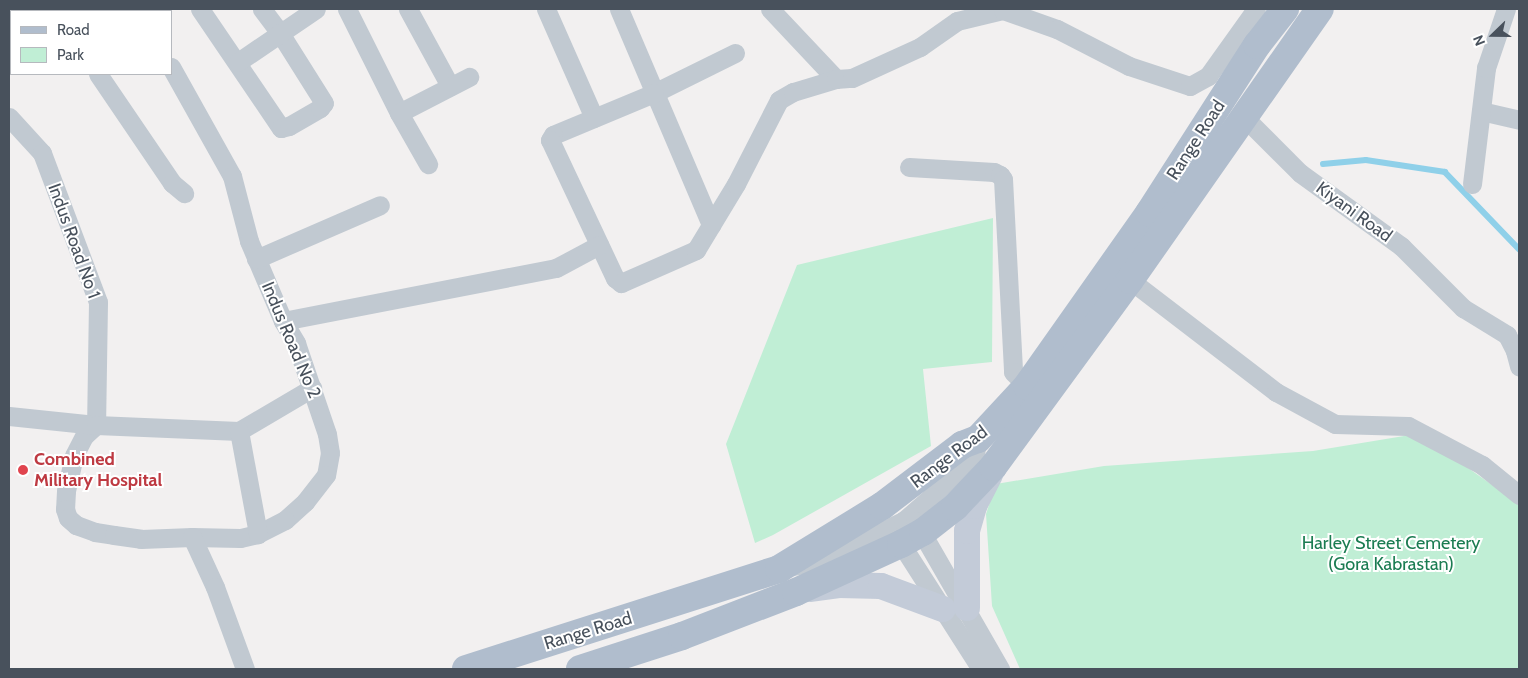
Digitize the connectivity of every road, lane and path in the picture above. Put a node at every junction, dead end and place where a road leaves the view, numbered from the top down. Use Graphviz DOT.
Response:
graph roads {
  1 [pos="200,9"];
  2 [pos="262,9"];
  3 [pos="316,9"];
  4 [pos="347,9"];
  5 [pos="408,9"];
  6 [pos="546,9"];
  7 [pos="619,9"];
  8 [pos="770,9"];
  9 [pos="1256,9"];
  10 [pos="1285,9"];
  11 [pos="1320,9"];
  12 [pos="1506,9"];
  13 [pos="961,15"];
  14 [pos="280,33"];
  15 [pos="735,53"];
  16 [pos="238,62"];
  17 [pos="172,69"];
  18 [pos="99,75"];
  19 [pos="469,77"];
  20 [pos="836,79"];
  21 [pos="450,86"];
  22 [pos="654,94"];
  23 [pos="1481,111"];
  24 [pos="399,113"];
  25 [pos="9,117"];
  26 [pos="594,118"];
  27 [pos="1245,118"];
  28 [pos="1519,120"];
  29 [pos="428,164"];
  30 [pos="909,167"];
  31 [pos="1472,184"];
  32 [pos="184,193"];
  33 [pos="380,205"];
  34 [pos="711,225"];
  35 [pos="600,245"];
  36 [pos="256,259"];
  37 [pos="1130,280"];
  38 [pos="283,321"];
  39 [pos="1519,366"];
  40 [pos="1027,386"];
  41 [pos="312,388"];
  42 [pos="9,416"];
  43 [pos="96,425"];
  44 [pos="239,431"];
  45 [pos="978,438"];
  46 [pos="993,467"];
  47 [pos="1519,495"];
  48 [pos="909,533"];
  49 [pos="258,534"];
  50 [pos="192,537"];
  51 [pos="779,569"];
  52 [pos="796,592"];
  53 [pos="955,608"];
  54 [pos="245,669"];
  55 [pos="466,669"];
  56 [pos="580,669"];
  57 [pos="980,669"];
  58 [pos="1000,669"];
  1 -- 16 [label="street"];
  2 -- 14 [label="street"];
  3 -- 14 [label="street"];
  4 -- 24 [label="street"];
  5 -- 21 [label="street"];
  6 -- 26 [label="street"];
  7 -- 22 [label="street"];
  8 -- 20 [label="street"];
  9 -- 13 [label="street"];
  10 -- 40 [label="main road, Range Road"];
  11 -- 27 [label="main road"];
  12 -- 23 [label="street"];
  13 -- 20 [label="street"];
  14 -- 16 [label="street"];
  14 -- 16 [label="street"];
  15 -- 22 [label="street"];
  17 -- 36 [label="street, Indus Road No 2"];
  18 -- 32 [label="street"];
  19 -- 21 [label="street"];
  20 -- 34 [label="street"];
  21 -- 24 [label="street"];
  22 -- 26 [label="street"];
  22 -- 34 [label="street"];
  23 -- 28 [label="street"];
  23 -- 31 [label="street"];
  24 -- 29 [label="street"];
  25 -- 43 [label="street, Indus Road No 1"];
  26 -- 35 [label="street"];
  27 -- 37 [label="main road"];
  27 -- 39 [label="street, Kiyani Road"];
  30 -- 40 [label="street"];
  33 -- 36 [label="street"];
  34 -- 35 [label="street"];
  35 -- 38 [label="street"];
  36 -- 38 [label="street, Indus Road No 2"];
  37 -- 46 [label="main road"];
  37 -- 47 [label="street"];
  38 -- 41 [label="street, Indus Road No 2"];
  40 -- 45 [label="main road, Range Road"];
  41 -- 44 [label="street"];
  41 -- 49 [label="street, Indus Road No 2"];
  42 -- 43 [label="street"];
  43 -- 44 [label="street"];
  43 -- 50 [label="street"];
  44 -- 49 [label="street"];
  45 -- 48 [label="street"];
  45 -- 51 [label="main road, Range Road"];
  46 -- 48 [label="main road"];
  46 -- 53 [label="main road"];
  48 -- 51 [label="street"];
  48 -- 52 [label="main road"];
  48 -- 53 [label="street"];
  48 -- 53 [label="street"];
  49 -- 50 [label="street, Indus Road No 2"];
  50 -- 54 [label="street"];
  51 -- 55 [label="main road, Range Road"];
  52 -- 53 [label="main road"];
  52 -- 56 [label="main road"];
  53 -- 57 [label="street"];
  53 -- 58 [label="street"];
}
